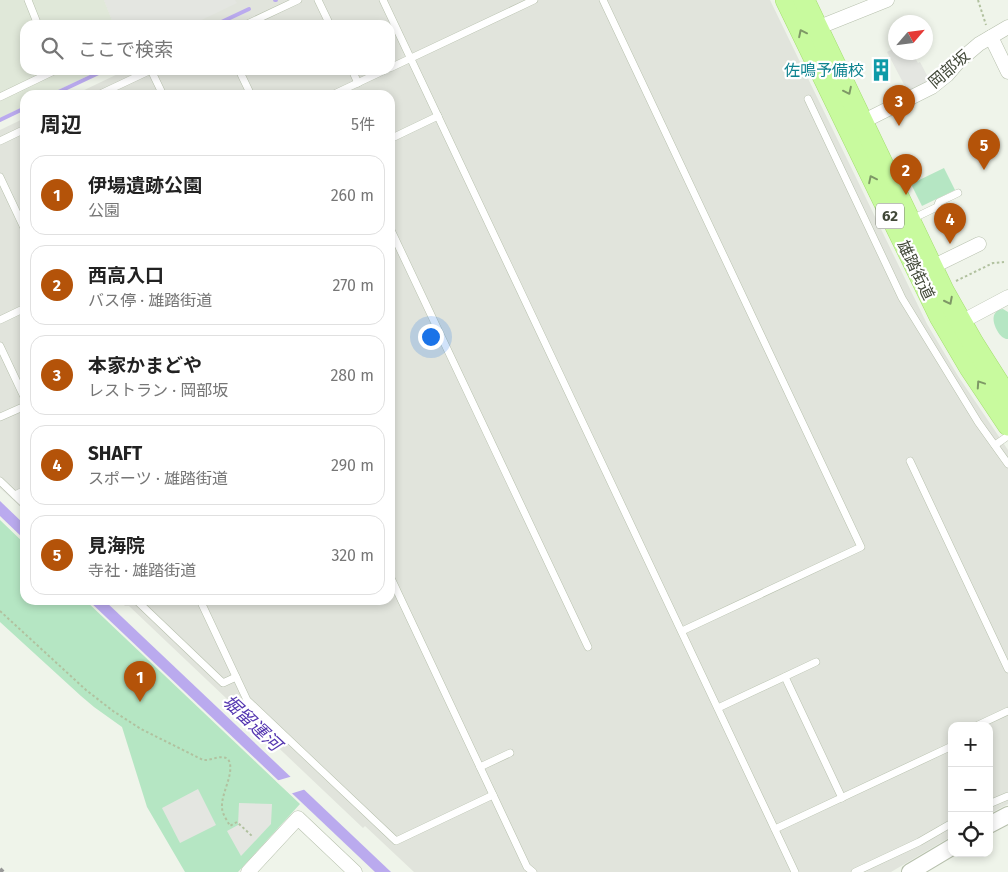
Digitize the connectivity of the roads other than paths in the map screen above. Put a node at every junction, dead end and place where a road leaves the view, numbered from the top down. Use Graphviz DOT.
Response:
graph roads {
  1 [pos="28,0"];
  2 [pos="298,0"];
  3 [pos="318,0"];
  4 [pos="384,0"];
  5 [pos="534,0"];
  6 [pos="603,0"];
  7 [pos="786,0"];
  8 [pos="804,0"];
  9 [pos="887,0"];
  10 [pos="36,20"];
  11 [pos="256,20"];
  12 [pos="328,20"];
  13 [pos="393,20"];
  14 [pos="395,24"];
  15 [pos="1008,27"];
  16 [pos="817,28"];
  17 [pos="991,37"];
  18 [pos="411,58"];
  19 [pos="395,66"];
  20 [pos="1008,72"];
  21 [pos="46,75"];
  22 [pos="140,75"];
  23 [pos="153,75"];
  24 [pos="241,75"];
  25 [pos="354,75"];
  26 [pos="375,75"];
  27 [pos="358,83"];
  28 [pos="109,90"];
  29 [pos="161,90"];
  30 [pos="249,90"];
  31 [pos="343,90"];
  32 [pos="0,97"];
  33 [pos="808,99"];
  34 [pos="438,116"];
  35 [pos="862,122"];
  36 [pos="20,131"];
  37 [pos="395,137"];
  38 [pos="0,141"];
  39 [pos="0,177"];
  40 [pos="958,193"];
  41 [pos="20,219"];
  42 [pos="910,220"];
  43 [pos="395,239"];
  44 [pos="978,244"];
  45 [pos="932,267"];
  46 [pos="1008,297"];
  47 [pos="20,310"];
  48 [pos="0,320"];
  49 [pos="961,322"];
  50 [pos="0,346"];
  51 [pos="20,388"];
  52 [pos="1008,398"];
  53 [pos="20,408"];
  54 [pos="0,418"];
  55 [pos="1008,425"];
  56 [pos="1008,436"];
  57 [pos="995,446"];
  58 [pos="910,461"];
  59 [pos="1008,464"];
  60 [pos="0,481"];
  61 [pos="20,492"];
  62 [pos="14,495"];
  63 [pos="20,500"];
  64 [pos="395,587"];
  65 [pos="141,605"];
  66 [pos="202,605"];
  67 [pos="682,631"];
  68 [pos="588,647"];
  69 [pos="816,662"];
  70 [pos="1008,669"];
  71 [pos="236,677"];
  72 [pos="785,677"];
  73 [pos="718,708"];
  74 [pos="1008,710"];
  75 [pos="984,722"];
  76 [pos="948,748"];
  77 [pos="510,752"];
  78 [pos="480,767"];
  79 [pos="493,795"];
  80 [pos="1008,796"];
  81 [pos="842,798"];
  82 [pos="993,802"];
  83 [pos="1008,815"];
  84 [pos="993,823"];
  85 [pos="948,824"];
  86 [pos="775,829"];
  87 [pos="948,849"];
  88 [pos="248,872"];
  89 [pos="355,872"];
  90 [pos="532,872"];
  91 [pos="795,872"];
  92 [pos="854,872"];
  93 [pos="910,872"];
  1 -- 10 [label="lane"];
  2 -- 11 [label="lane"];
  3 -- 12 [label="lane"];
  4 -- 13 [label="lane"];
  5 -- 18 [label="lane"];
  6 -- 67 [label="lane"];
  55 -- 7 [label="main road, 雄踏街道 / 62, one-way"];
  8 -- 16 [label="main road, 雄踏街道 / 62"];
  9 -- 16 [label="street"];
  14 -- 18 [label="lane"];
  15 -- 17 [label="street, 岡部坂"];
  16 -- 35 [label="main road, 雄踏街道 / 62, one-way"];
  17 -- 20 [label="street"];
  17 -- 35 [label="street, 岡部坂"];
  18 -- 19 [label="lane"];
  18 -- 34 [label="lane"];
  21 -- 32 [label="lane"];
  22 -- 28 [label="lane"];
  23 -- 29 [label="lane"];
  24 -- 30 [label="lane"];
  25 -- 27 [label="lane"];
  26 -- 27 [label="lane"];
  27 -- 31 [label="lane"];
  33 -- 57 [label="lane"];
  34 -- 37 [label="lane"];
  34 -- 67 [label="lane"];
  35 -- 42 [label="main road, 雄踏街道 / 62"];
  36 -- 38 [label="lane"];
  39 -- 41 [label="lane"];
  40 -- 42 [label="lane"];
  42 -- 45 [label="main road, 雄踏街道 / 62"];
  43 -- 68 [label="lane"];
  44 -- 45 [label="street"];
  45 -- 49 [label="main road, 雄踏街道 / 62, one-way"];
  46 -- 49 [label="street"];
  47 -- 48 [label="lane"];
  49 -- 52 [label="main road, 雄踏街道 / 62"];
  50 -- 51 [label="lane"];
  53 -- 54 [label="lane"];
  56 -- 57 [label="lane"];
  57 -- 59 [label="lane"];
  58 -- 70 [label="lane"];
  60 -- 62 [label="lane"];
  61 -- 62 [label="lane"];
  62 -- 63 [label="lane"];
  64 -- 78 [label="lane"];
  65 -- 71 [label="lane"];
  66 -- 71 [label="lane"];
  67 -- 73 [label="lane"];
  69 -- 72 [label="lane"];
  71 -- 79 [label="lane"];
  72 -- 73 [label="lane"];
  72 -- 81 [label="lane"];
  73 -- 86 [label="lane"];
  74 -- 75 [label="lane"];
  76 -- 81 [label="lane"];
  77 -- 78 [label="lane"];
  78 -- 79 [label="lane"];
  79 -- 90 [label="lane"];
  80 -- 82 [label="lane"];
  81 -- 86 [label="lane"];
  83 -- 84 [label="street"];
  85 -- 92 [label="lane"];
  86 -- 91 [label="lane"];
  87 -- 93 [label="street"];
  88 -- 89 [label="street"];
}
